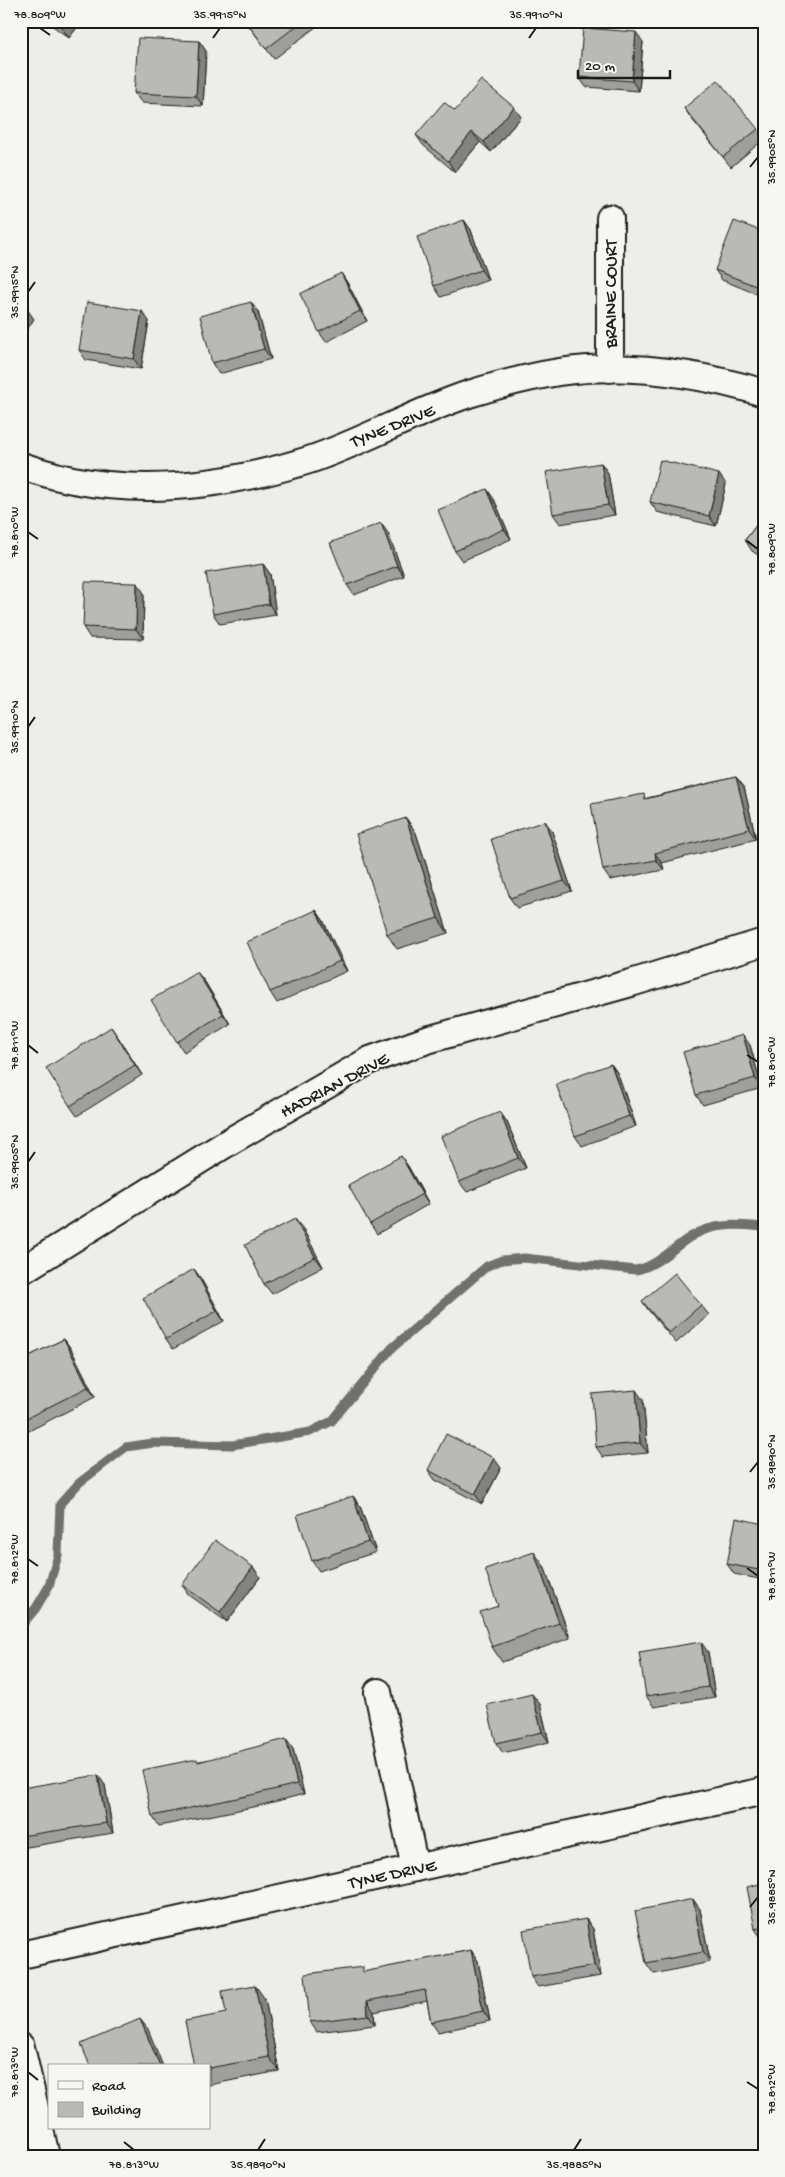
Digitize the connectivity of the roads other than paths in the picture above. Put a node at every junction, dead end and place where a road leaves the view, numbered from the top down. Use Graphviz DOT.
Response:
graph roads {
  1 [pos="610,218"];
  2 [pos="610,370"];
  3 [pos="764,393"];
  4 [pos="21,466"];
  5 [pos="764,942"];
  6 [pos="21,1270"];
  7 [pos="378,1692"];
  8 [pos="764,1790"];
  9 [pos="414,1868"];
  10 [pos="21,1955"];
  11 [pos="21,2047"];
  12 [pos="46,2156"];
  1 -- 2 [label="street, BRAINE COURT"];
  2 -- 3 [label="street, TYNE DRIVE"];
  2 -- 4 [label="street, TYNE DRIVE"];
  5 -- 6 [label="street, HADRIAN DRIVE"];
  7 -- 9 [label="street"];
  8 -- 9 [label="street, TYNE DRIVE"];
  9 -- 10 [label="street, TYNE DRIVE"];
  11 -- 12 [label="street"];
}
